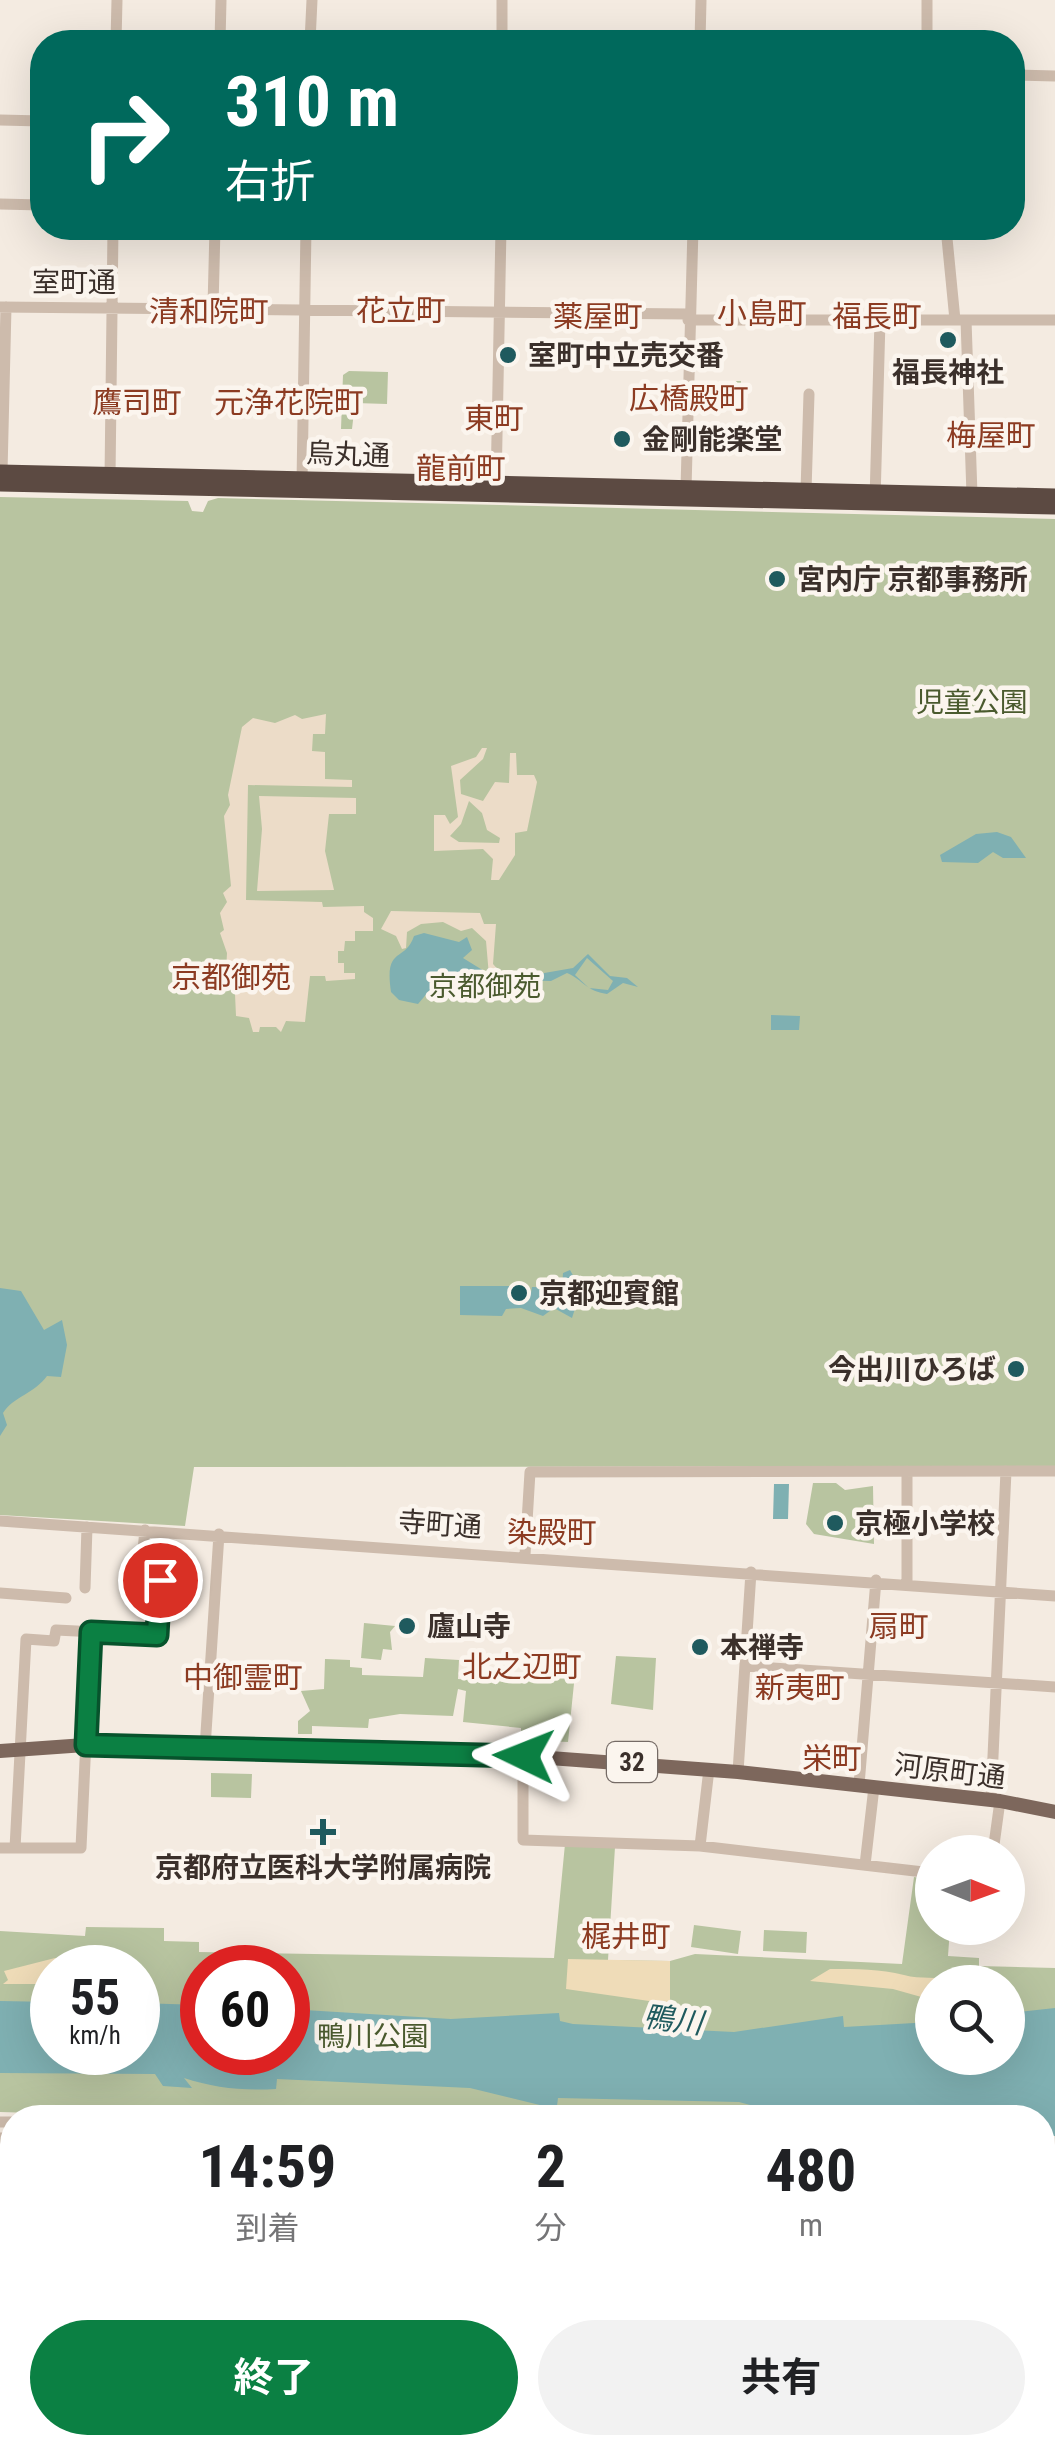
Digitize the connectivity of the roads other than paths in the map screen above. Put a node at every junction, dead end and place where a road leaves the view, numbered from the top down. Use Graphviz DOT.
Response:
graph roads {
  1 [pos="117,0"];
  2 [pos="221,0"];
  3 [pos="312,0"];
  4 [pos="502,0"];
  5 [pos="701,0"];
  6 [pos="926,0"];
  7 [pos="116,30"];
  8 [pos="220,30"];
  9 [pos="311,30"];
  10 [pos="502,30"];
  11 [pos="700,30"];
  12 [pos="927,30"];
  13 [pos="1025,75"];
  14 [pos="1055,76"];
  15 [pos="0,120"];
  16 [pos="30,121"];
  17 [pos="0,204"];
  18 [pos="30,205"];
  19 [pos="113,240"];
  20 [pos="214,240"];
  21 [pos="306,240"];
  22 [pos="500,240"];
  23 [pos="692,240"];
  24 [pos="948,240"];
  25 [pos="3,306"];
  26 [pos="115,306"];
  27 [pos="213,306"];
  28 [pos="304,309"];
  29 [pos="499,312"];
  30 [pos="688,317"];
  31 [pos="880,320"];
  32 [pos="960,320"];
  33 [pos="1055,320"];
  34 [pos="809,394"];
  35 [pos="1,476"];
  36 [pos="109,481"];
  37 [pos="302,484"];
  38 [pos="686,488"];
  39 [pos="496,489"];
  40 [pos="806,491"];
  41 [pos="972,494"];
  42 [pos="1055,496"];
  43 [pos="876,498"];
  44 [pos="1055,507"];
  45 [pos="906,1471"];
  46 [pos="1006,1471"];
  47 [pos="1055,1471"];
  48 [pos="0,1521"];
  49 [pos="87,1527"];
  50 [pos="145,1530"];
  51 [pos="219,1534"];
  52 [pos="525,1555"];
  53 [pos="750,1572"];
  54 [pos="876,1580"];
  55 [pos="908,1582"];
  56 [pos="84,1588"];
  57 [pos="1004,1590"];
  58 [pos="0,1593"];
  59 [pos="1055,1596"];
  60 [pos="66,1598"];
  61 [pos="91,1632"];
  62 [pos="746,1666"];
  63 [pos="869,1675"];
  64 [pos="998,1683"];
  65 [pos="1055,1686"];
  66 [pos="86,1745"];
  67 [pos="20,1748"];
  68 [pos="206,1748"];
  69 [pos="0,1751"];
  70 [pos="524,1756"];
  71 [pos="708,1769"];
  72 [pos="738,1772"];
  73 [pos="867,1786"];
  74 [pos="996,1800"];
  75 [pos="1055,1812"];
  76 [pos="993,1835"];
  77 [pos="700,1846"];
  78 [pos="0,1848"];
  79 [pos="15,1848"];
  80 [pos="864,1865"];
  81 [pos="915,1871"];
  1 -- 7 [label="street"];
  2 -- 8 [label="street"];
  3 -- 9 [label="street"];
  4 -- 10 [label="street"];
  5 -- 11 [label="street"];
  6 -- 12 [label="street"];
  13 -- 14 [label="street"];
  15 -- 16 [label="street"];
  17 -- 18 [label="street"];
  19 -- 26 [label="street"];
  20 -- 27 [label="street"];
  21 -- 28 [label="street"];
  22 -- 29 [label="street"];
  23 -- 30 [label="street"];
  24 -- 32 [label="street"];
  25 -- 26 [label="street, 室町通"];
  25 -- 35 [label="street"];
  26 -- 27 [label="street, 室町通"];
  26 -- 36 [label="street"];
  27 -- 28 [label="street, 室町通"];
  28 -- 29 [label="street, 室町通"];
  28 -- 37 [label="street"];
  29 -- 30 [label="street, 室町通"];
  29 -- 39 [label="street"];
  30 -- 31 [label="street, 室町通"];
  30 -- 38 [label="street"];
  31 -- 32 [label="street, 室町通"];
  31 -- 43 [label="street"];
  32 -- 33 [label="street, 室町通"];
  32 -- 41 [label="street"];
  34 -- 40 [label="street"];
  35 -- 36 [label="highway, 烏丸通"];
  36 -- 37 [label="highway, 烏丸通"];
  37 -- 39 [label="highway, 烏丸通"];
  38 -- 39 [label="highway, 烏丸通"];
  38 -- 40 [label="highway, 烏丸通"];
  39 -- 43 [label="highway, 烏丸通"];
  40 -- 43 [label="highway, 烏丸通"];
  41 -- 42 [label="highway, 烏丸通"];
  41 -- 43 [label="highway, 烏丸通"];
  43 -- 44 [label="highway, 烏丸通"];
  45 -- 46 [label="street"];
  45 -- 52 [label="street"];
  45 -- 55 [label="street"];
  46 -- 47 [label="street"];
  46 -- 57 [label="street"];
  48 -- 49 [label="street, 寺町通"];
  49 -- 50 [label="street, 寺町通"];
  49 -- 56 [label="street"];
  50 -- 51 [label="street, 寺町通"];
  50 -- 61 [label="street"];
  51 -- 52 [label="street, 寺町通"];
  51 -- 68 [label="street"];
  52 -- 53 [label="street, 寺町通"];
  53 -- 54 [label="street, 寺町通"];
  53 -- 62 [label="street"];
  54 -- 55 [label="street, 寺町通"];
  54 -- 63 [label="street"];
  55 -- 57 [label="street, 寺町通"];
  57 -- 59 [label="street, 寺町通"];
  57 -- 64 [label="street"];
  58 -- 60 [label="street"];
  61 -- 66 [label="street"];
  61 -- 67 [label="street"];
  62 -- 63 [label="street"];
  62 -- 72 [label="street"];
  63 -- 64 [label="street"];
  63 -- 73 [label="street"];
  64 -- 65 [label="street"];
  64 -- 74 [label="street"];
  66 -- 67 [label="main road, 河原町通 / 32"];
  66 -- 68 [label="main road, 河原町通 / 32"];
  66 -- 79 [label="street"];
  67 -- 69 [label="main road, 河原町通 / 32"];
  67 -- 79 [label="street"];
  68 -- 70 [label="main road, 河原町通 / 32"];
  70 -- 71 [label="main road, 河原町通 / 32"];
  70 -- 77 [label="street"];
  71 -- 72 [label="main road, 河原町通 / 32"];
  71 -- 77 [label="street"];
  72 -- 73 [label="main road, 河原町通 / 32"];
  73 -- 74 [label="main road, 河原町通 / 32"];
  73 -- 80 [label="street"];
  74 -- 75 [label="main road, 河原町通 / 32"];
  74 -- 76 [label="street"];
  77 -- 80 [label="street"];
  78 -- 79 [label="street"];
  80 -- 81 [label="street"];
}
